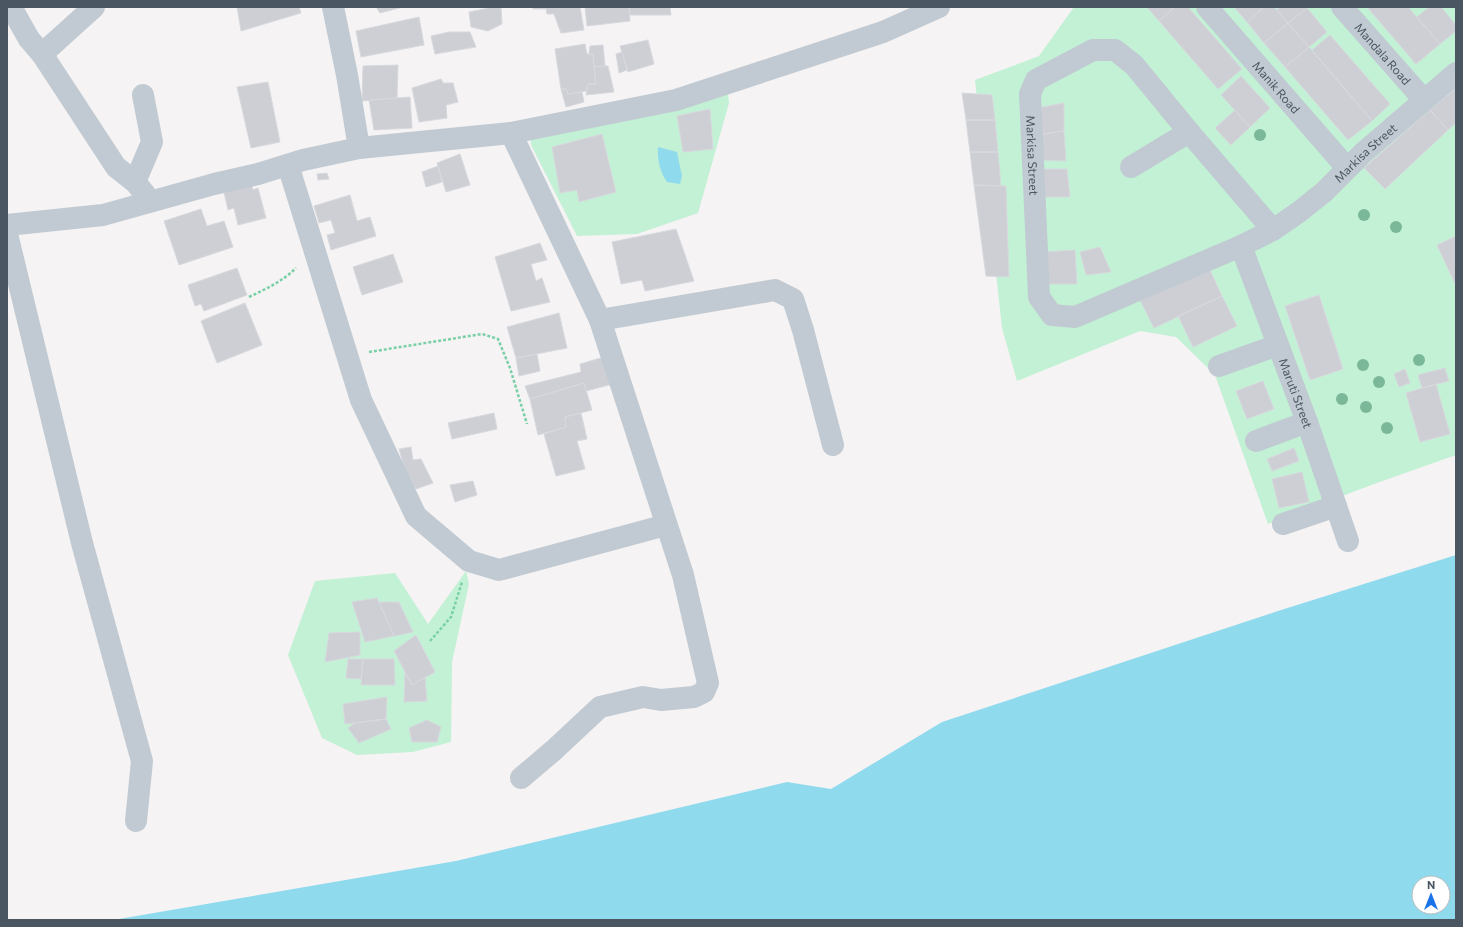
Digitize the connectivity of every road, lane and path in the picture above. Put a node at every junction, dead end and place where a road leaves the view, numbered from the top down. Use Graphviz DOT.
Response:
graph roads {
  1 [pos="11,7"];
  2 [pos="94,7"];
  3 [pos="334,7"];
  4 [pos="939,7"];
  5 [pos="1207,7"];
  6 [pos="1342,7"];
  7 [pos="911,12"];
  8 [pos="42,54"];
  9 [pos="1456,73"];
  10 [pos="143,95"];
  11 [pos="1424,100"];
  12 [pos="1189,132"];
  13 [pos="511,133"];
  14 [pos="359,148"];
  15 [pos="288,165"];
  16 [pos="1131,167"];
  17 [pos="1347,168"];
  18 [pos="135,182"];
  19 [pos="148,202"];
  20 [pos="7,225"];
  21 [pos="1273,230"];
  22 [pos="7,234"];
  23 [pos="312,241"];
  24 [pos="1241,246"];
  25 [pos="249,296"];
  26 [pos="600,320"];
  27 [pos="1278,344"];
  28 [pos="347,356"];
  29 [pos="1219,366"];
  30 [pos="1307,422"];
  31 [pos="527,424"];
  32 [pos="1256,441"];
  33 [pos="833,445"];
  34 [pos="1336,506"];
  35 [pos="1283,524"];
  36 [pos="666,525"];
  37 [pos="1348,541"];
  38 [pos="469,561"];
  39 [pos="430,641"];
  40 [pos="521,778"];
  41 [pos="136,821"];
  1 -- 8 [label="street"];
  2 -- 8 [label="street"];
  3 -- 14 [label="street"];
  4 -- 7 [label="street"];
  5 -- 17 [label="street, Manik Road"];
  6 -- 11 [label="street, Mandala Road"];
  7 -- 13 [label="street"];
  8 -- 18 [label="street"];
  9 -- 11 [label="street, Markisa Street"];
  10 -- 18 [label="street"];
  11 -- 17 [label="street, Markisa Street"];
  12 -- 16 [label="street"];
  12 -- 21 [label="street, Markisa Street"];
  12 -- 24 [label="street, Markisa Street"];
  13 -- 14 [label="street"];
  13 -- 26 [label="street"];
  14 -- 15 [label="street"];
  15 -- 19 [label="street"];
  15 -- 23 [label="street"];
  17 -- 21 [label="street, Markisa Street"];
  18 -- 19 [label="street"];
  19 -- 20 [label="street"];
  21 -- 24 [label="street, Markisa Street"];
  22 -- 41 [label="street"];
  23 -- 25 [label="path"];
  23 -- 28 [label="street"];
  24 -- 27 [label="street, Maruti Street"];
  26 -- 33 [label="street"];
  26 -- 36 [label="street"];
  27 -- 29 [label="street"];
  27 -- 30 [label="street, Maruti Street"];
  28 -- 31 [label="path"];
  28 -- 38 [label="street"];
  30 -- 32 [label="street"];
  30 -- 34 [label="street, Maruti Street"];
  34 -- 35 [label="street"];
  34 -- 37 [label="street, Maruti Street"];
  36 -- 38 [label="street"];
  36 -- 40 [label="street"];
  38 -- 39 [label="path"];
}
